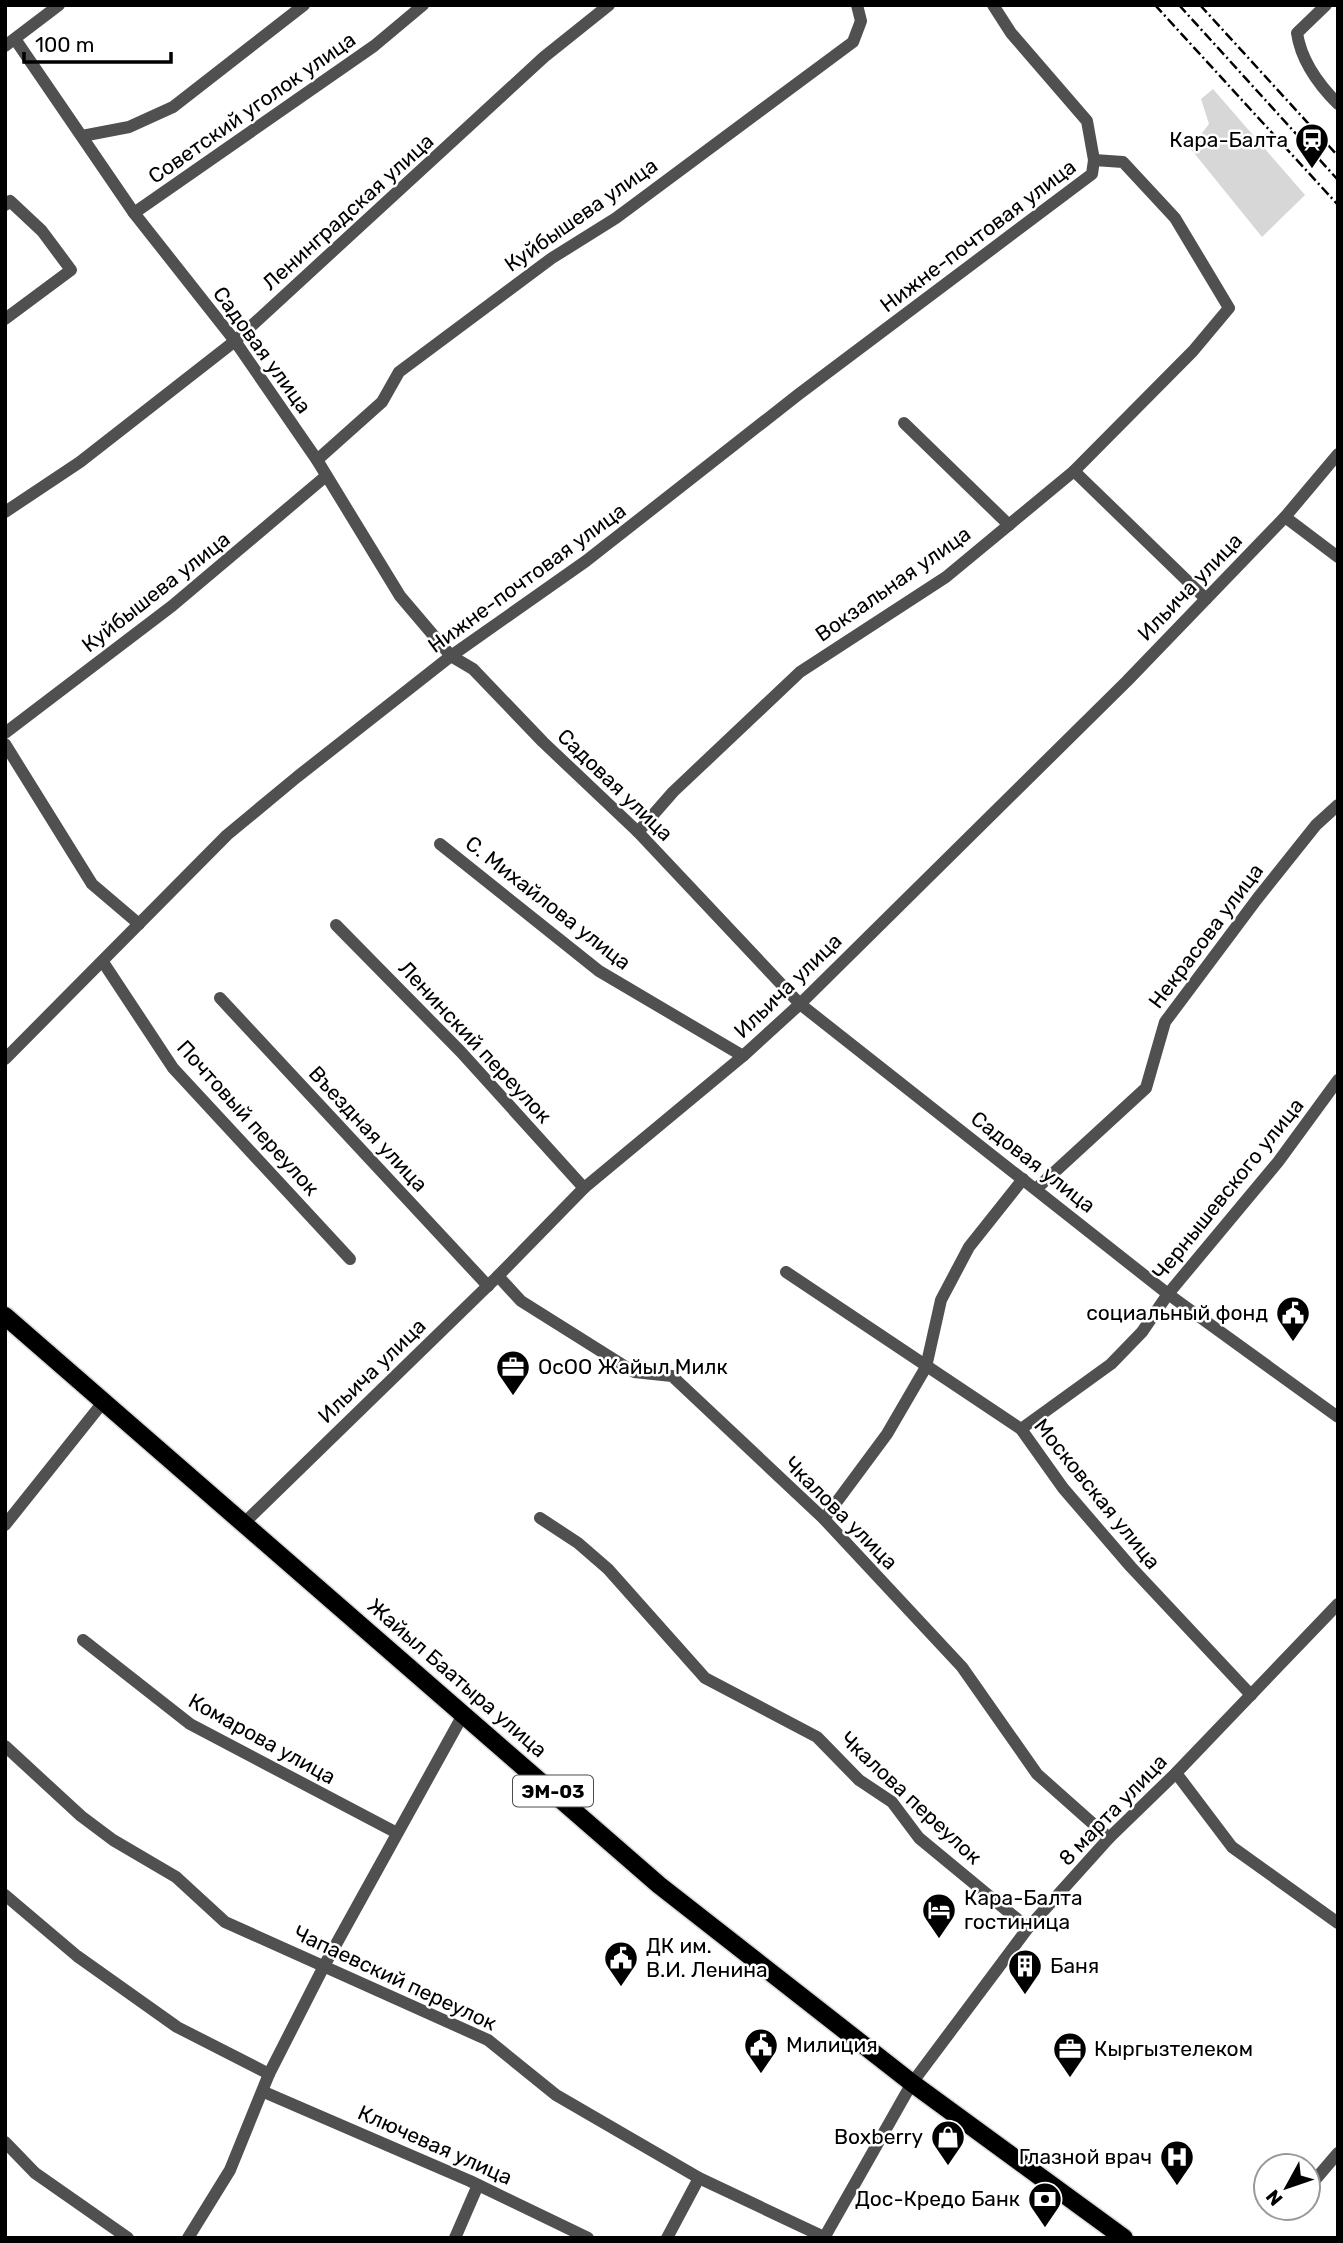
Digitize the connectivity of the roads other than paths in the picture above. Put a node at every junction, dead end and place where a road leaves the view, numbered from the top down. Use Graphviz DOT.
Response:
graph roads {
  1 [pos="59,5"];
  2 [pos="304,5"];
  3 [pos="423,5"];
  4 [pos="609,5"];
  5 [pos="857,5"];
  6 [pos="993,5"];
  7 [pos="1326,5"];
  8 [pos="10,43"];
  9 [pos="1338,104"];
  10 [pos="82,136"];
  11 [pos="1094,160"];
  12 [pos="5,205"];
  13 [pos="134,213"];
  14 [pos="5,319"];
  15 [pos="235,341"];
  16 [pos="904,423"];
  17 [pos="1338,454"];
  18 [pos="317,460"];
  19 [pos="1073,471"];
  20 [pos="326,476"];
  21 [pos="5,512"];
  22 [pos="1286,517"];
  23 [pos="1009,525"];
  24 [pos="1338,557"];
  25 [pos="1206,599"];
  26 [pos="451,656"];
  27 [pos="5,733"];
  28 [pos="5,744"];
  29 [pos="1338,805"];
  30 [pos="638,832"];
  31 [pos="440,844"];
  32 [pos="139,924"];
  33 [pos="336,925"];
  34 [pos="103,962"];
  35 [pos="220,998"];
  36 [pos="800,1004"];
  37 [pos="743,1056"];
  38 [pos="5,1059"];
  39 [pos="1338,1080"];
  40 [pos="1023,1179"];
  41 [pos="584,1188"];
  42 [pos="1036,1189"];
  43 [pos="350,1259"];
  44 [pos="786,1272"];
  45 [pos="498,1276"];
  46 [pos="488,1286"];
  47 [pos="1168,1294"];
  48 [pos="5,1316"];
  49 [pos="926,1367"];
  50 [pos="104,1401"];
  51 [pos="1338,1417"];
  52 [pos="1021,1429"];
  53 [pos="540,1518"];
  54 [pos="824,1519"];
  55 [pos="244,1523"];
  56 [pos="5,1525"];
  57 [pos="1338,1604"];
  58 [pos="83,1640"];
  59 [pos="1251,1695"];
  60 [pos="464,1713"];
  61 [pos="5,1746"];
  62 [pos="1176,1773"];
  63 [pos="397,1833"];
  64 [pos="1109,1838"];
  65 [pos="5,1895"];
  66 [pos="1338,1923"];
  67 [pos="1028,1928"];
  68 [pos="324,1966"];
  69 [pos="269,2074"];
  70 [pos="912,2083"];
  71 [pos="264,2092"];
  72 [pos="5,2142"];
  73 [pos="1338,2153"];
  74 [pos="1322,2172"];
  75 [pos="699,2178"];
  76 [pos="478,2185"];
  77 [pos="115,2228"];
  78 [pos="825,2237"];
  79 [pos="105,2238"];
  80 [pos="128,2238"];
  81 [pos="188,2238"];
  82 [pos="455,2238"];
  83 [pos="588,2238"];
  84 [pos="667,2238"];
  85 [pos="1124,2238"];
  1 -- 8 [label="street"];
  2 -- 10 [label="street"];
  3 -- 13 [label="street, Советский уголок улица"];
  4 -- 15 [label="street, Ленинградская улица"];
  5 -- 18 [label="street, Куйбышева улица"];
  6 -- 11 [label="street"];
  7 -- 9 [label="street"];
  8 -- 10 [label="street, Садовая улица"];
  10 -- 13 [label="street, Садовая улица"];
  11 -- 19 [label="street, Вокзальная улица"];
  11 -- 26 [label="street, Нижне-почтовая улица"];
  12 -- 14 [label="street"];
  13 -- 15 [label="street, Садовая улица"];
  15 -- 18 [label="street, Садовая улица"];
  15 -- 21 [label="street, Ленинградская улица"];
  16 -- 23 [label="street"];
  17 -- 22 [label="street, Ильича улица"];
  18 -- 20 [label="street, Садовая улица"];
  19 -- 23 [label="street, Вокзальная улица"];
  19 -- 25 [label="street"];
  20 -- 26 [label="street, Садовая улица"];
  20 -- 27 [label="street, Куйбышева улица"];
  22 -- 24 [label="street"];
  22 -- 25 [label="street, Ильича улица"];
  23 -- 30 [label="street, Вокзальная улица"];
  25 -- 36 [label="street, Ильича улица"];
  26 -- 30 [label="street, Садовая улица"];
  26 -- 32 [label="street, Нижне-почтовая улица"];
  28 -- 32 [label="street"];
  29 -- 42 [label="street, Некрасова улица"];
  30 -- 36 [label="street, Садовая улица"];
  31 -- 37 [label="street, С. Михайлова улица"];
  32 -- 34 [label="street, Нижне-почтовая улица"];
  33 -- 41 [label="street, Ленинский переулок"];
  34 -- 38 [label="street, Нижне-почтовая улица"];
  34 -- 43 [label="street, Почтовый переулок"];
  35 -- 46 [label="street, Въездная улица"];
  36 -- 37 [label="street, Ильича улица"];
  36 -- 40 [label="street, Садовая улица"];
  37 -- 41 [label="street, Ильича улица"];
  39 -- 47 [label="street, Чернышевского улица"];
  40 -- 42 [label="street, Садовая улица"];
  40 -- 49 [label="street"];
  41 -- 45 [label="street, Ильича улица"];
  42 -- 47 [label="street, Садовая улица"];
  44 -- 49 [label="street, Московская улица"];
  45 -- 46 [label="street, Ильича улица"];
  45 -- 54 [label="street, Чкалова улица"];
  46 -- 55 [label="street, Ильича улица"];
  47 -- 51 [label="street, Садовая улица"];
  47 -- 52 [label="street, Чернышевского улица"];
  48 -- 50 [label="highway, Жайыл Баатыра улица / ЭМ-03"];
  49 -- 52 [label="street, Московская улица"];
  49 -- 54 [label="street"];
  50 -- 55 [label="highway, Жайыл Баатыра улица / ЭМ-03"];
  50 -- 56 [label="street"];
  52 -- 59 [label="street, Московская улица"];
  53 -- 67 [label="street, Чкалова переулок"];
  54 -- 64 [label="street, Чкалова улица"];
  55 -- 60 [label="highway, Жайыл Баатыра улица / ЭМ-03"];
  57 -- 59 [label="street, 8 марта улица"];
  58 -- 63 [label="street, Комарова улица"];
  59 -- 62 [label="street, 8 марта улица"];
  60 -- 63 [label="street"];
  60 -- 70 [label="highway, Жайыл Баатыра улица / ЭМ-03"];
  61 -- 68 [label="street, Чапаевский переулок"];
  62 -- 64 [label="street, 8 марта улица"];
  62 -- 66 [label="street"];
  63 -- 68 [label="street"];
  64 -- 67 [label="street, 8 марта улица"];
  65 -- 69 [label="street"];
  67 -- 70 [label="street, 8 марта улица"];
  68 -- 69 [label="street"];
  68 -- 75 [label="street, Чапаевский переулок"];
  69 -- 71 [label="street"];
  70 -- 78 [label="street, 8 марта улица"];
  70 -- 85 [label="highway, Жайыл Баатыра улица / ЭМ-03"];
  71 -- 76 [label="street, Ключевая улица"];
  71 -- 81 [label="street"];
  72 -- 77 [label="street"];
  73 -- 74 [label="street"];
  75 -- 78 [label="street, Чапаевский переулок"];
  75 -- 84 [label="street"];
  76 -- 82 [label="street"];
  76 -- 83 [label="street, Ключевая улица"];
  77 -- 79 [label="street"];
  77 -- 80 [label="street"];
}
